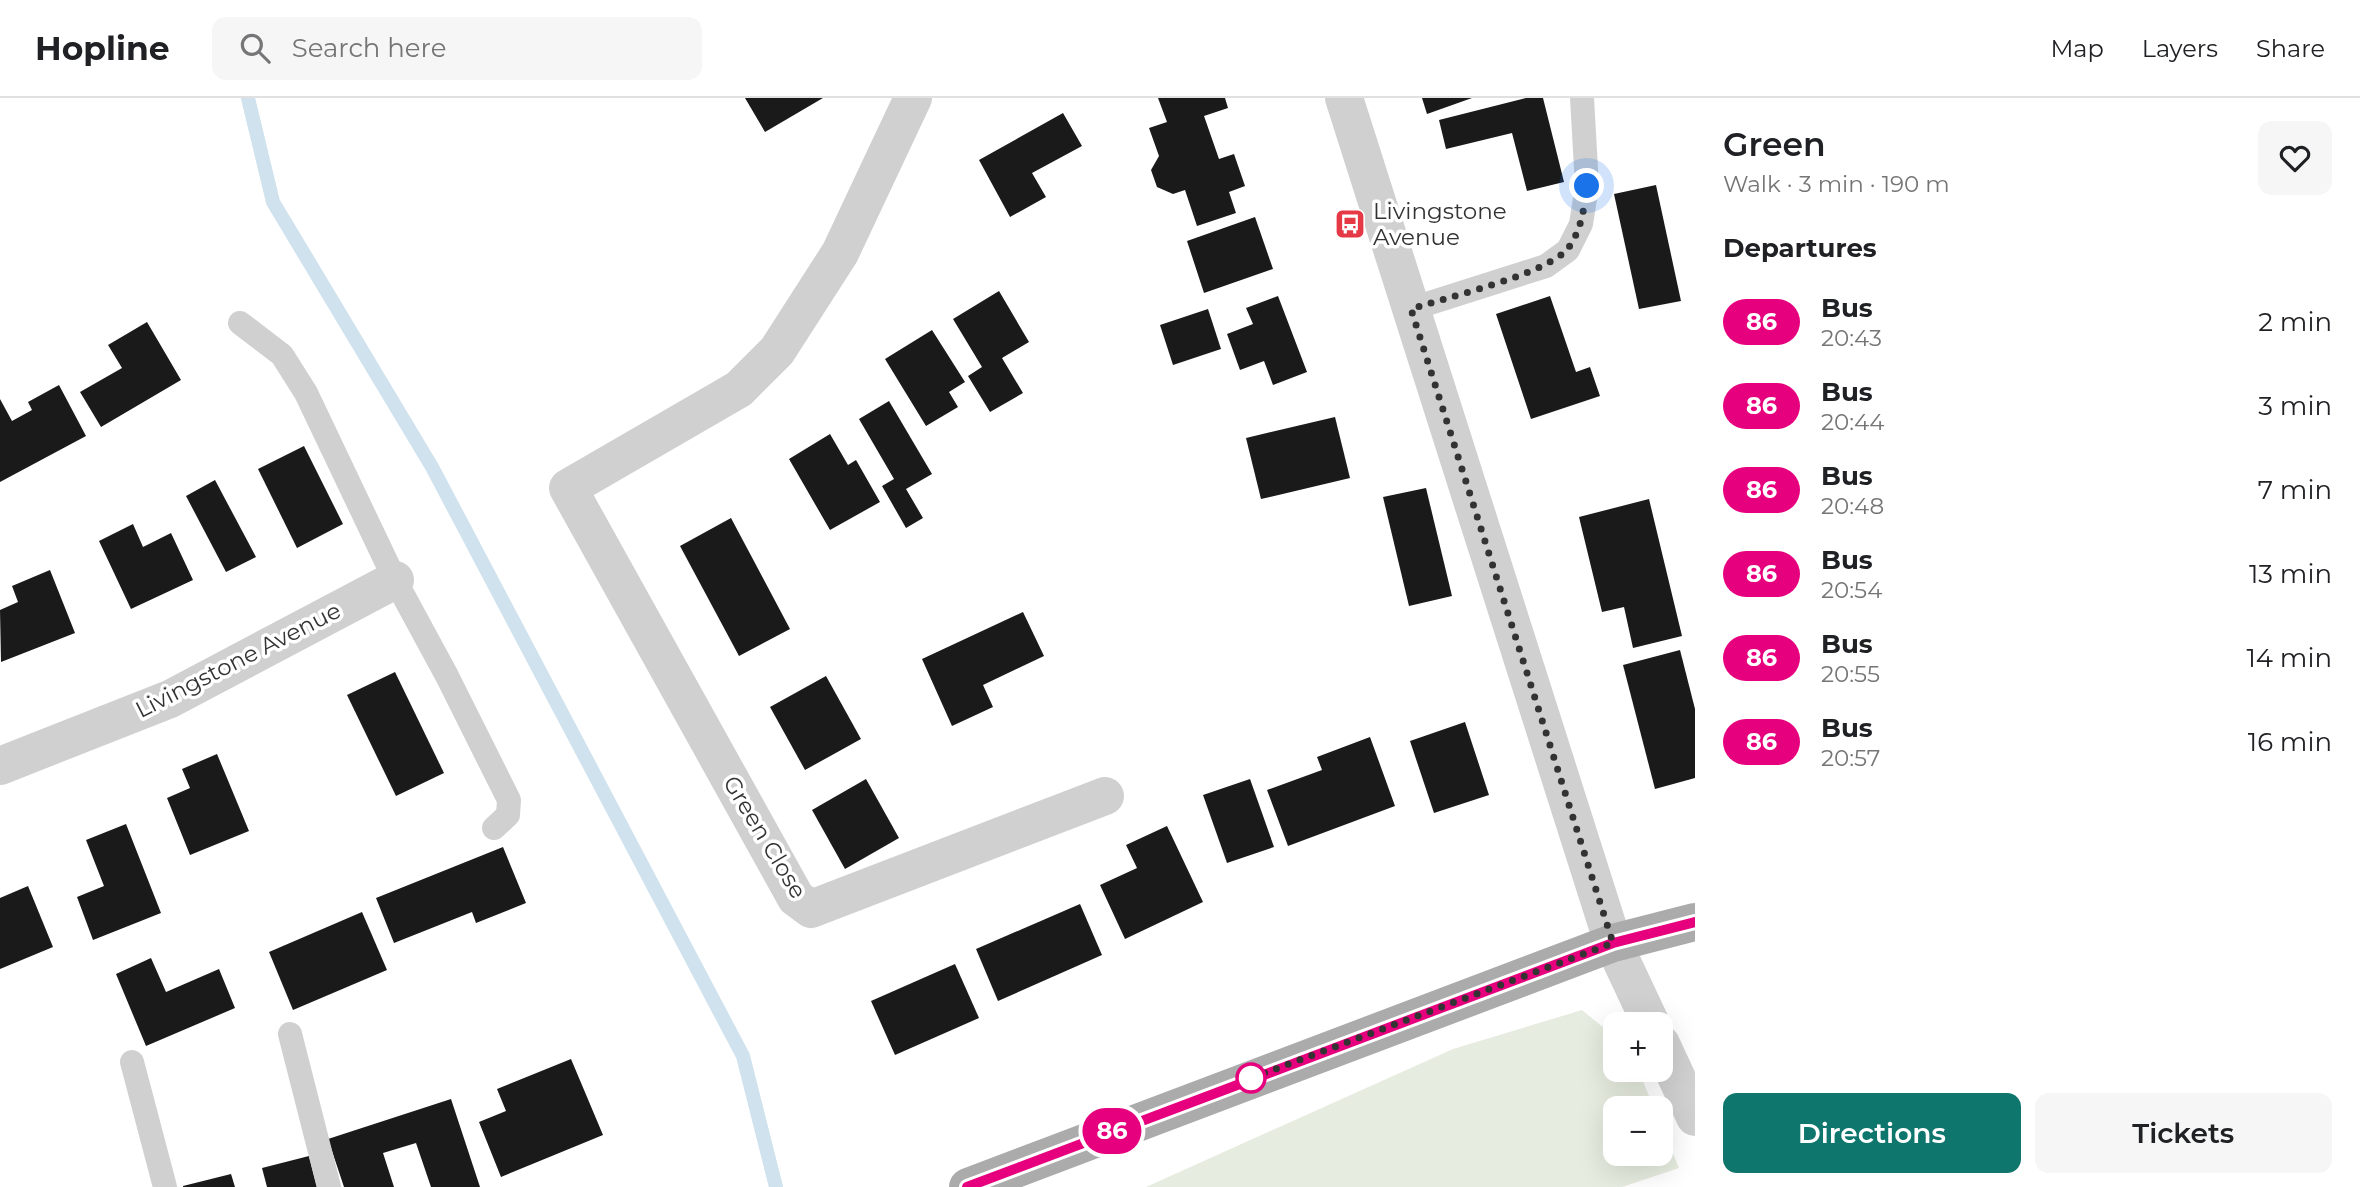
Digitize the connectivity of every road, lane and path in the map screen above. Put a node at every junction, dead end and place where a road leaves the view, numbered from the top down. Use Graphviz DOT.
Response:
graph roads {
  1 [pos="913,98"];
  2 [pos="1344,98"];
  3 [pos="1582,98"];
  4 [pos="1411,309"];
  5 [pos="240,323"];
  6 [pos="395,580"];
  7 [pos="0,765"];
  8 [pos="1105,796"];
  9 [pos="494,828"];
  10 [pos="1695,922"];
  11 [pos="1613,943"];
  12 [pos="1645,1012"];
  13 [pos="290,1034"];
  14 [pos="132,1062"];
  15 [pos="1673,1069"];
  16 [pos="1695,1116"];
  17 [pos="165,1187"];
  18 [pos="329,1187"];
  19 [pos="968,1187"];
  1 -- 8 [label="street, Green Close"];
  2 -- 4 [label="street"];
  3 -- 4 [label="lane"];
  4 -- 11 [label="street"];
  5 -- 6 [label="lane"];
  6 -- 7 [label="street, Livingstone Avenue"];
  6 -- 9 [label="lane"];
  10 -- 11 [label="main road"];
  11 -- 12 [label="street"];
  11 -- 19 [label="main road"];
  13 -- 18 [label="lane"];
  14 -- 17 [label="lane"];
  15 -- 16 [label="street"];
}
